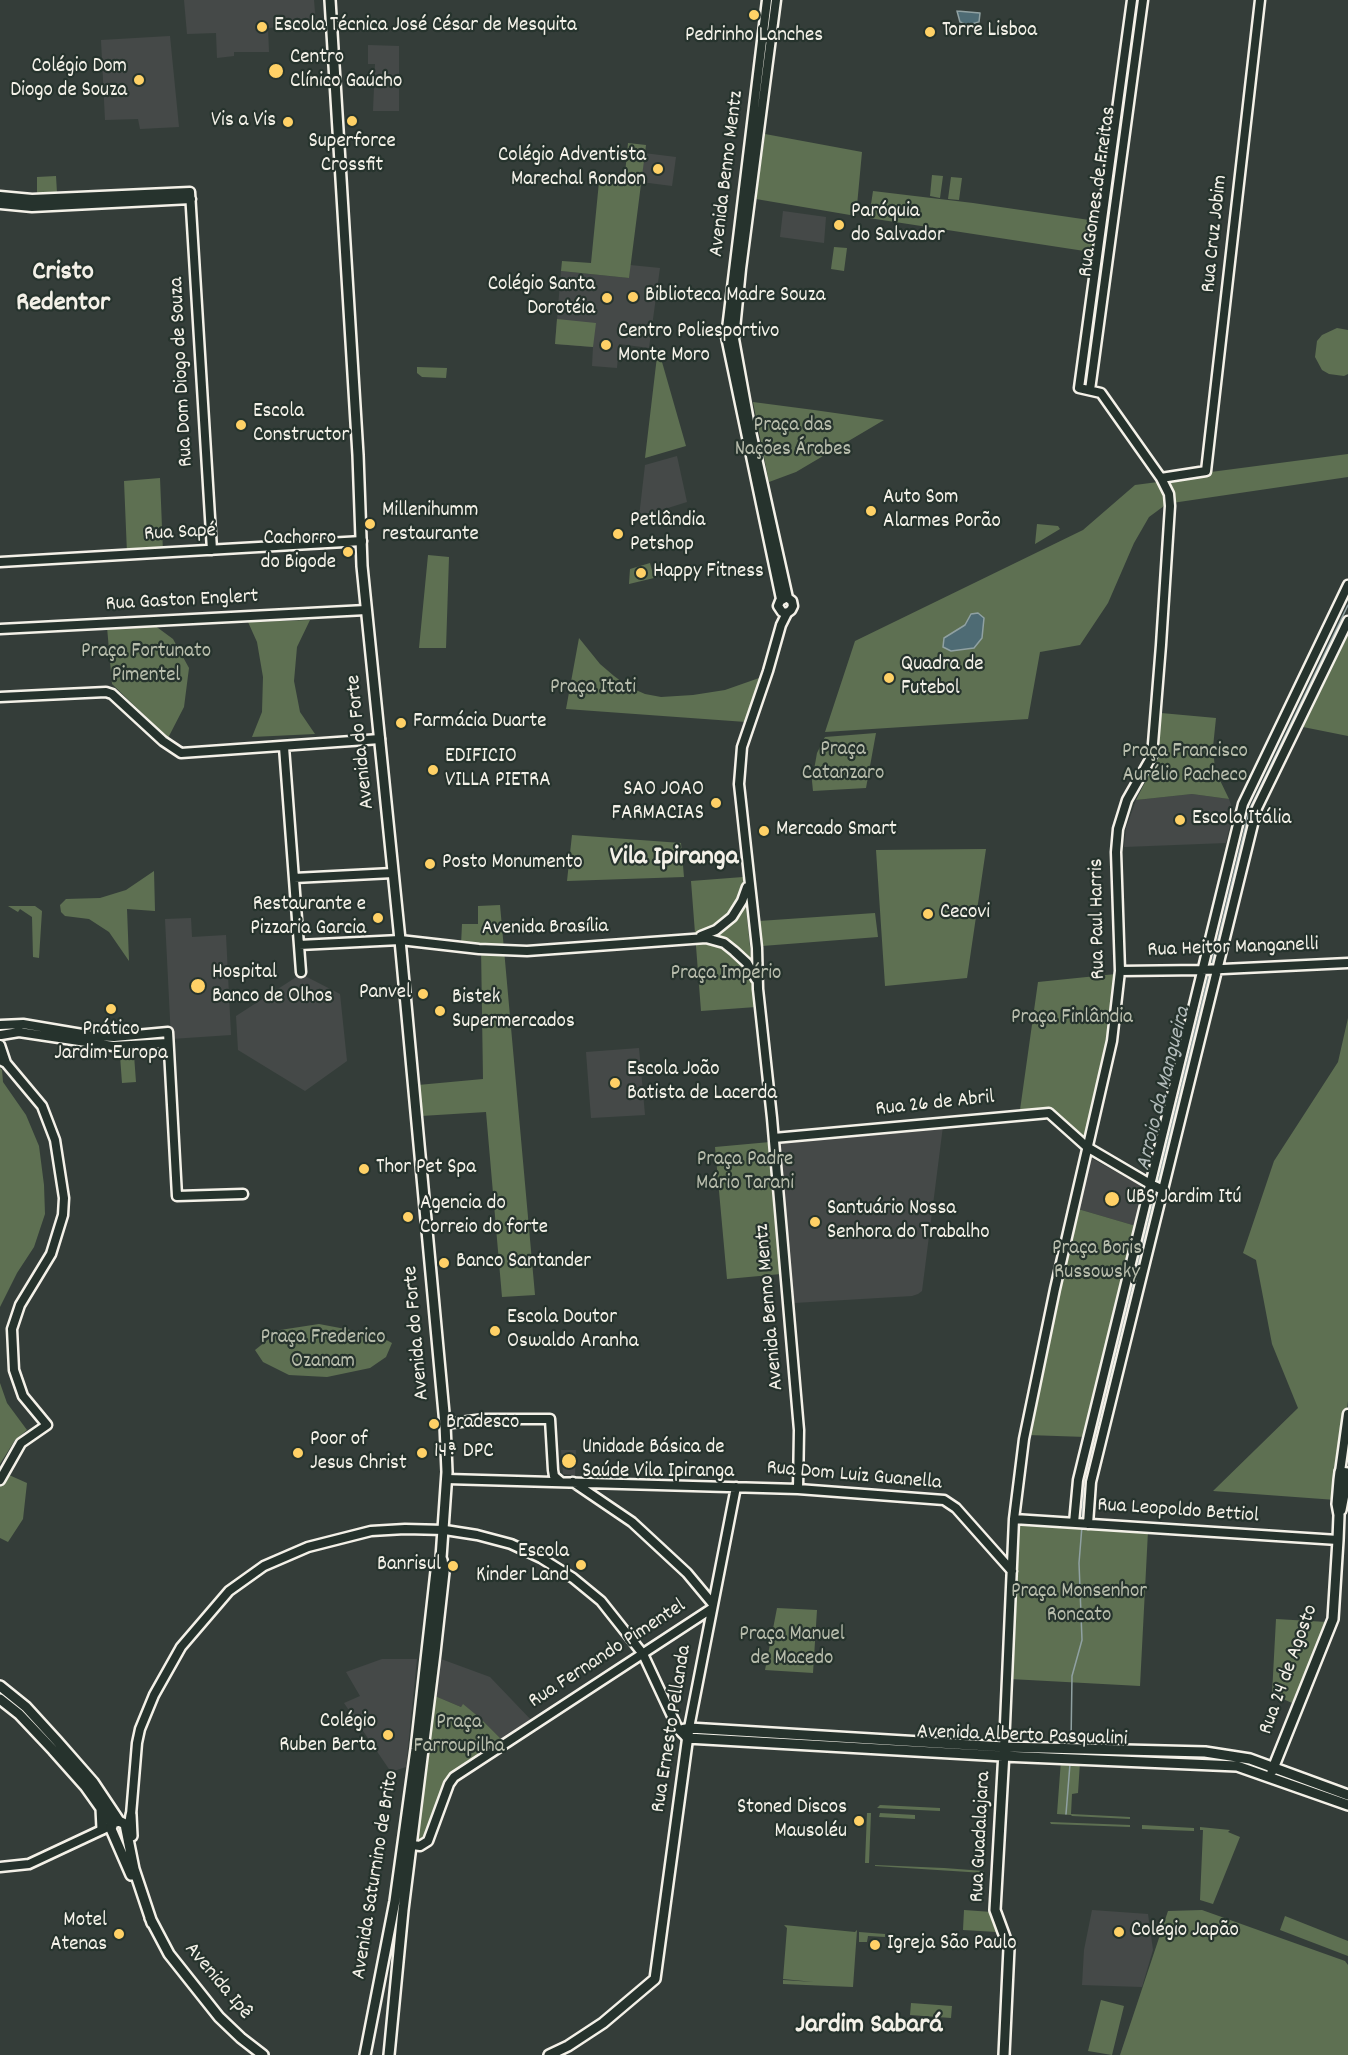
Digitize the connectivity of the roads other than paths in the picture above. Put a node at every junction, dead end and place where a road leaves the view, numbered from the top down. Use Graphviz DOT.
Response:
graph roads {
  1 [pos="330,0"];
  2 [pos="767,0"];
  3 [pos="776,0"];
  4 [pos="1132,0"];
  5 [pos="1143,0"];
  6 [pos="1260,0"];
  7 [pos="757,116"];
  8 [pos="0,196"];
  9 [pos="191,196"];
  10 [pos="0,204"];
  11 [pos="1090,390"];
  12 [pos="1161,478"];
  13 [pos="362,541"];
  14 [pos="212,550"];
  15 [pos="0,562"];
  16 [pos="1348,585"];
  17 [pos="785,599"];
  18 [pos="366,610"];
  19 [pos="784,611"];
  20 [pos="1348,621"];
  21 [pos="0,629"];
  22 [pos="0,698"];
  23 [pos="380,739"];
  24 [pos="284,747"];
  25 [pos="748,872"];
  26 [pos="393,873"];
  27 [pos="294,878"];
  28 [pos="732,917"];
  29 [pos="753,919"];
  30 [pos="725,925"];
  31 [pos="692,938"];
  32 [pos="400,940"];
  33 [pos="724,943"];
  34 [pos="299,945"];
  35 [pos="757,948"];
  36 [pos="734,951"];
  37 [pos="1348,963"];
  38 [pos="1210,969"];
  39 [pos="1120,970"];
  40 [pos="301,972"];
  41 [pos="758,989"];
  42 [pos="0,1032"];
  43 [pos="137,1036"];
  44 [pos="168,1043"];
  45 [pos="0,1045"];
  46 [pos="138,1046"];
  47 [pos="3,1061"];
  48 [pos="774,1138"];
  49 [pos="1087,1147"];
  50 [pos="1156,1187"];
  51 [pos="243,1194"];
  52 [pos="1348,1414"];
  53 [pos="445,1424"];
  54 [pos="1024,1439"];
  55 [pos="553,1470"];
  56 [pos="1345,1476"];
  57 [pos="447,1479"];
  58 [pos="0,1480"];
  59 [pos="546,1482"];
  60 [pos="561,1482"];
  61 [pos="572,1482"];
  62 [pos="736,1487"];
  63 [pos="798,1489"];
  64 [pos="1084,1489"];
  65 [pos="1014,1519"];
  66 [pos="1081,1523"];
  67 [pos="445,1530"];
  68 [pos="1338,1540"];
  69 [pos="992,1549"];
  70 [pos="1013,1549"];
  71 [pos="1012,1571"];
  72 [pos="712,1606"];
  73 [pos="644,1654"];
  74 [pos="0,1686"];
  75 [pos="0,1699"];
  76 [pos="689,1728"];
  77 [pos="678,1730"];
  78 [pos="687,1738"];
  79 [pos="1004,1751"];
  80 [pos="1272,1771"];
  81 [pos="1348,1795"];
  82 [pos="1348,1805"];
  83 [pos="131,1814"];
  84 [pos="117,1827"];
  85 [pos="407,1844"];
  86 [pos="131,1847"];
  87 [pos="0,1867"];
  88 [pos="152,1923"];
  89 [pos="263,2055"];
  90 [pos="365,2055"];
  91 [pos="388,2055"];
  92 [pos="549,2055"];
  93 [pos="1004,2055"];
  1 -- 13 [label="main road, Avenida do Forte"];
  2 -- 7 [label="street, Avenida Benno Mentz"];
  3 -- 7 [label="street, Avenida Benno Mentz"];
  4 -- 11 [label="street, Rua Gomes de Freitas"];
  5 -- 11 [label="street, Rua Gomes de Freitas"];
  6 -- 12 [label="street, Rua Cruz Jobim"];
  7 -- 17 [label="street, Avenida Benno Mentz"];
  8 -- 9 [label="street"];
  9 -- 10 [label="street"];
  9 -- 14 [label="street, Rua Dom Diogo de Souza"];
  11 -- 12 [label="street"];
  12 -- 39 [label="street, Rua Paul Harris"];
  13 -- 14 [label="street, Rua Sapé"];
  13 -- 18 [label="main road, Avenida do Forte"];
  14 -- 15 [label="street, Rua Sapé"];
  16 -- 38 [label="street"];
  17 -- 19 [label="street"];
  17 -- 19 [label="street"];
  18 -- 21 [label="street, Rua Gaston Englert"];
  18 -- 23 [label="main road, Avenida do Forte"];
  19 -- 25 [label="street, Avenida Benno Mentz"];
  20 -- 38 [label="street"];
  22 -- 24 [label="street"];
  23 -- 24 [label="street"];
  23 -- 26 [label="main road, Avenida do Forte"];
  24 -- 27 [label="street"];
  25 -- 28 [label="street, Avenida Brasília"];
  25 -- 29 [label="street, Avenida Benno Mentz"];
  26 -- 27 [label="street"];
  26 -- 32 [label="main road, Avenida do Forte"];
  27 -- 34 [label="street"];
  28 -- 29 [label="street"];
  28 -- 30 [label="street, Avenida Brasília"];
  29 -- 35 [label="street, Avenida Benno Mentz"];
  30 -- 31 [label="street, Avenida Brasília"];
  30 -- 33 [label="street"];
  31 -- 32 [label="street, Avenida Brasília"];
  31 -- 33 [label="street, Avenida Brasília"];
  32 -- 34 [label="street, Avenida Brasília"];
  32 -- 53 [label="main road, Avenida do Forte"];
  33 -- 36 [label="street, Avenida Brasília"];
  34 -- 40 [label="street"];
  35 -- 36 [label="street"];
  35 -- 41 [label="street, Avenida Benno Mentz"];
  36 -- 41 [label="street, Avenida Brasília"];
  37 -- 38 [label="street, Rua Heitor Manganelli"];
  38 -- 39 [label="street, Rua Heitor Manganelli"];
  38 -- 50 [label="street"];
  38 -- 50 [label="street"];
  39 -- 49 [label="street, Rua Paul Harris"];
  41 -- 48 [label="street, Avenida Benno Mentz"];
  42 -- 43 [label="street"];
  42 -- 46 [label="street"];
  43 -- 44 [label="street"];
  43 -- 46 [label="street"];
  44 -- 46 [label="street"];
  44 -- 51 [label="street"];
  45 -- 47 [label="street"];
  47 -- 58 [label="street"];
  48 -- 49 [label="street, Rua 26 de Abril"];
  48 -- 63 [label="street, Avenida Benno Mentz"];
  49 -- 50 [label="street, Rua 26 de Abril"];
  49 -- 54 [label="street, Rua Paul Harris"];
  50 -- 64 [label="street"];
  50 -- 64 [label="street"];
  52 -- 56 [label="street"];
  53 -- 55 [label="street"];
  53 -- 57 [label="main road, Avenida do Forte"];
  54 -- 65 [label="street, Rua Guadalajara"];
  55 -- 59 [label="street"];
  55 -- 60 [label="street"];
  56 -- 68 [label="main road, Rua 24 de Agosto"];
  57 -- 59 [label="street, Rua Dom Luiz Guanella"];
  57 -- 67 [label="main road, Avenida Saturnino de Brito"];
  59 -- 60 [label="street, Rua Dom Luiz Guanella"];
  60 -- 61 [label="street, Rua Dom Luiz Guanella"];
  61 -- 62 [label="street, Rua Dom Luiz Guanella"];
  61 -- 72 [label="street"];
  62 -- 63 [label="street, Rua Dom Luiz Guanella"];
  62 -- 72 [label="street, Rua Ernesto Pellanda"];
  63 -- 69 [label="street, Rua Dom Luiz Guanella"];
  64 -- 66 [label="street"];
  64 -- 66 [label="street"];
  65 -- 66 [label="street, Rua Leopoldo Bettiol"];
  65 -- 70 [label="street, Rua Guadalajara"];
  66 -- 68 [label="street, Rua Leopoldo Bettiol"];
  67 -- 73 [label="street"];
  67 -- 83 [label="street"];
  67 -- 85 [label="main road, Avenida Saturnino de Brito"];
  68 -- 80 [label="main road, Rua 24 de Agosto"];
  69 -- 70 [label="street"];
  69 -- 71 [label="street, Rua Dom Luiz Guanella"];
  70 -- 71 [label="street, Rua Guadalajara"];
  71 -- 79 [label="street, Rua Guadalajara"];
  72 -- 73 [label="street, Rua Fernando Pimentel"];
  72 -- 76 [label="street, Rua Ernesto Pellanda"];
  73 -- 77 [label="street"];
  73 -- 85 [label="street, Rua Fernando Pimentel"];
  74 -- 84 [label="main road"];
  75 -- 84 [label="main road"];
  76 -- 77 [label="street"];
  76 -- 78 [label="main road, Rua Ernesto Pellanda"];
  76 -- 79 [label="main road, Avenida Alberto Pasqualini"];
  77 -- 78 [label="street"];
  78 -- 79 [label="main road, Avenida Alberto Pasqualini"];
  78 -- 92 [label="main road, Rua Ernesto Pellanda"];
  79 -- 80 [label="main road, Avenida Alberto Pasqualini"];
  79 -- 93 [label="main road, Rua Guadalajara"];
  80 -- 81 [label="main road, Avenida Alberto Pasqualini"];
  80 -- 82 [label="main road, Avenida Alberto Pasqualini"];
  83 -- 84 [label="street"];
  83 -- 86 [label="main road"];
  84 -- 86 [label="main road, Avenida Ipê"];
  84 -- 87 [label="street"];
  84 -- 88 [label="main road, Avenida Ipê"];
  85 -- 90 [label="main road, Avenida Saturnino de Brito"];
  85 -- 91 [label="main road, Avenida Saturnino de Brito"];
  86 -- 88 [label="main road, Avenida Ipê"];
  88 -- 89 [label="main road, Avenida Ipê"];
}
